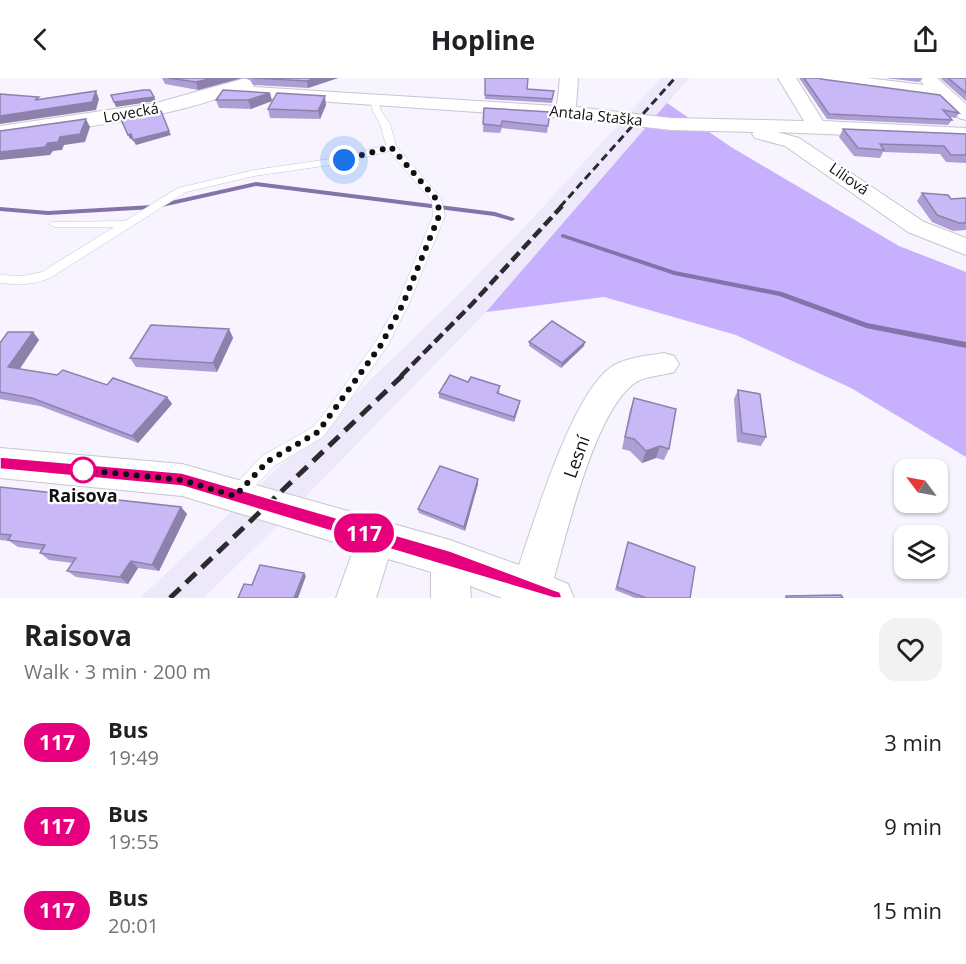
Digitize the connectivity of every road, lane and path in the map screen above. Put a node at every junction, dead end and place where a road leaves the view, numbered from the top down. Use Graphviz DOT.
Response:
graph roads {
  1 [pos="259,78"];
  2 [pos="569,78"];
  3 [pos="787,78"];
  4 [pos="825,78"];
  5 [pos="926,78"];
  6 [pos="225,91"];
  7 [pos="944,93"];
  8 [pos="374,100"];
  9 [pos="566,112"];
  10 [pos="966,114"];
  11 [pos="726,124"];
  12 [pos="817,127"];
  13 [pos="0,132"];
  14 [pos="966,134"];
  15 [pos="391,147"];
  16 [pos="55,224"];
  17 [pos="126,224"];
  18 [pos="966,247"];
  19 [pos="0,279"];
  20 [pos="664,364"];
  21 [pos="0,463"];
  22 [pos="235,496"];
  23 [pos="376,537"];
  24 [pos="450,559"];
  25 [pos="543,593"];
  26 [pos="356,598"];
  27 [pos="451,598"];
  1 -- 6 [label="street, Lovecká"];
  2 -- 9 [label="street"];
  3 -- 12 [label="street"];
  4 -- 7 [label="street"];
  5 -- 7 [label="street"];
  6 -- 8 [label="street, Antala Staška"];
  6 -- 13 [label="street, Lovecká"];
  7 -- 10 [label="street"];
  8 -- 9 [label="street, Antala Staška"];
  8 -- 15 [label="lane"];
  9 -- 11 [label="street, Antala Staška"];
  11 -- 12 [label="street, Antala Staška"];
  11 -- 18 [label="street, Liliová"];
  12 -- 14 [label="street, Antala Staška"];
  15 -- 17 [label="lane"];
  15 -- 22 [label="lane"];
  16 -- 17 [label="lane"];
  17 -- 19 [label="lane"];
  20 -- 25 [label="street, Lesní"];
  21 -- 22 [label="street, Lesní"];
  22 -- 23 [label="street, Lesní"];
  23 -- 24 [label="street, Lesní"];
  23 -- 26 [label="street"];
  24 -- 25 [label="street, Lesní"];
  24 -- 27 [label="street"];
}
